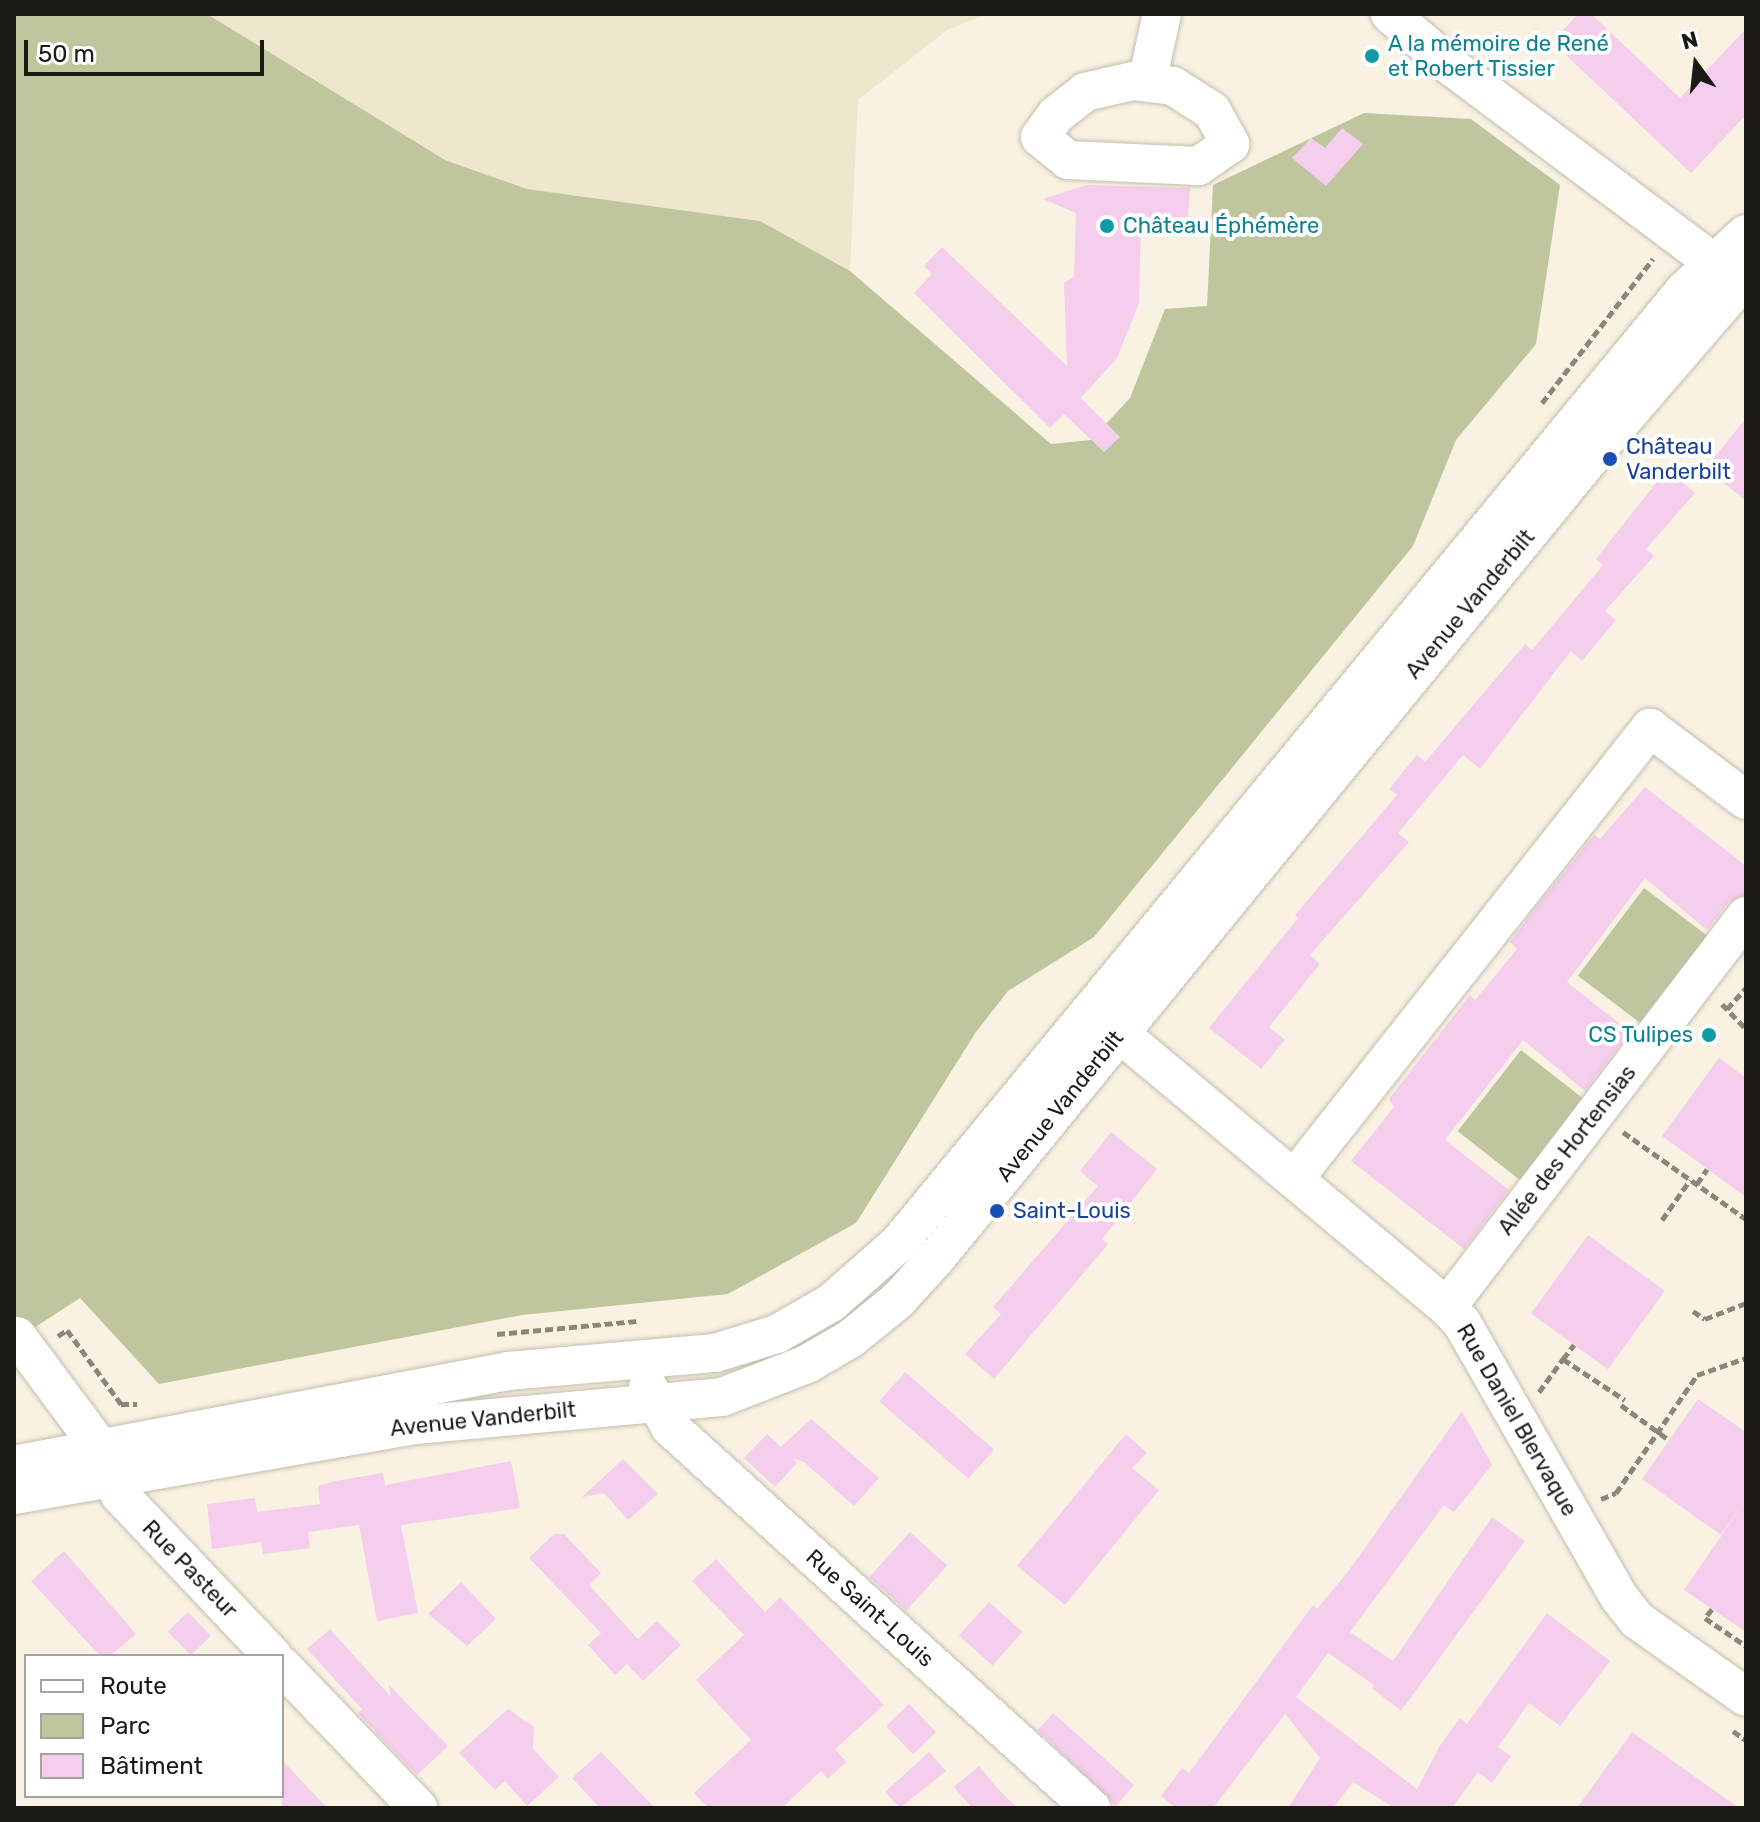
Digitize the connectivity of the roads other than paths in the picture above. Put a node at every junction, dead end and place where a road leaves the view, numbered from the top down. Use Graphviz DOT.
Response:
graph roads {
  1 [pos="1162,14"];
  2 [pos="1390,14"];
  3 [pos="1147,82"];
  4 [pos="1746,234"];
  5 [pos="1737,278"];
  6 [pos="1746,800"];
  7 [pos="1746,916"];
  8 [pos="1106,1022"];
  9 [pos="1294,1179"];
  10 [pos="1447,1307"];
  11 [pos="17,1336"];
  12 [pos="639,1362"];
  13 [pos="654,1404"];
  14 [pos="106,1464"];
  15 [pos="14,1465"];
  16 [pos="14,1495"];
  17 [pos="271,1654"];
  18 [pos="284,1668"];
  19 [pos="1734,1710"];
  20 [pos="418,1808"];
  21 [pos="1091,1808"];
  1 -- 3 [label="street"];
  2 -- 5 [label="street"];
  4 -- 5 [label="street, Avenue Vanderbilt"];
  5 -- 8 [label="street, Avenue Vanderbilt"];
  6 -- 9 [label="street"];
  7 -- 10 [label="street, Allée des Hortensias"];
  8 -- 9 [label="street, Rue Daniel Blervaque"];
  8 -- 12 [label="street, Avenue Vanderbilt"];
  8 -- 13 [label="street, Avenue Vanderbilt"];
  9 -- 10 [label="street, Rue Daniel Blervaque"];
  10 -- 19 [label="street, Rue Daniel Blervaque"];
  11 -- 14 [label="street, Rue Pasteur"];
  12 -- 13 [label="street, Rue Saint-Louis"];
  12 -- 14 [label="street, Avenue Vanderbilt"];
  13 -- 14 [label="street, Avenue Vanderbilt"];
  13 -- 21 [label="street, Rue Saint-Louis"];
  14 -- 15 [label="street, Avenue Vanderbilt"];
  14 -- 16 [label="street, Avenue Vanderbilt"];
  14 -- 17 [label="street, Rue Pasteur"];
  18 -- 20 [label="street"];
}
